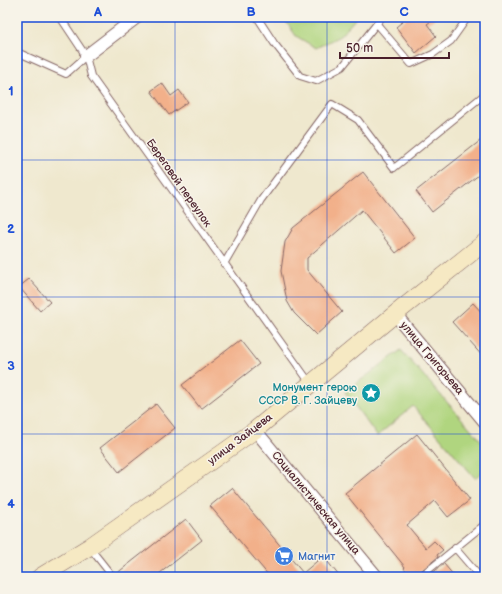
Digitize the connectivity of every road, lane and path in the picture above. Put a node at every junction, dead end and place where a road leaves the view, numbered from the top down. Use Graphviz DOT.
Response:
graph roads {
  1 [pos="60,17"];
  2 [pos="137,17"];
  3 [pos="257,17"];
  4 [pos="382,17"];
  5 [pos="468,17"];
  6 [pos="377,24"];
  7 [pos="17,52"];
  8 [pos="86,56"];
  9 [pos="485,94"];
  10 [pos="485,242"];
  11 [pos="224,264"];
  12 [pos="395,314"];
  13 [pos="310,383"];
  14 [pos="485,422"];
  15 [pos="255,430"];
  16 [pos="485,525"];
  17 [pos="89,547"];
  18 [pos="456,548"];
  19 [pos="40,577"];
  20 [pos="113,577"];
  21 [pos="377,577"];
  22 [pos="420,577"];
  23 [pos="480,577"];
  1 -- 8 [label="lane, Береговой переулок"];
  2 -- 8 [label="street"];
  3 -- 6 [label="lane"];
  4 -- 6 [label="lane"];
  5 -- 6 [label="lane"];
  7 -- 8 [label="lane"];
  8 -- 11 [label="lane, Береговой переулок"];
  9 -- 11 [label="lane"];
  10 -- 12 [label="main road, улица Зайцева"];
  11 -- 13 [label="lane, Береговой переулок"];
  12 -- 13 [label="main road, улица Зайцева"];
  12 -- 14 [label="street, улица Григорьева"];
  13 -- 15 [label="main road, улица Зайцева"];
  15 -- 17 [label="main road, улица Зайцева"];
  15 -- 21 [label="street, Социалистическая улица"];
  16 -- 18 [label="lane"];
  17 -- 19 [label="main road, улица Зайцева"];
  17 -- 20 [label="lane"];
  18 -- 22 [label="lane"];
  18 -- 23 [label="lane"];
}
